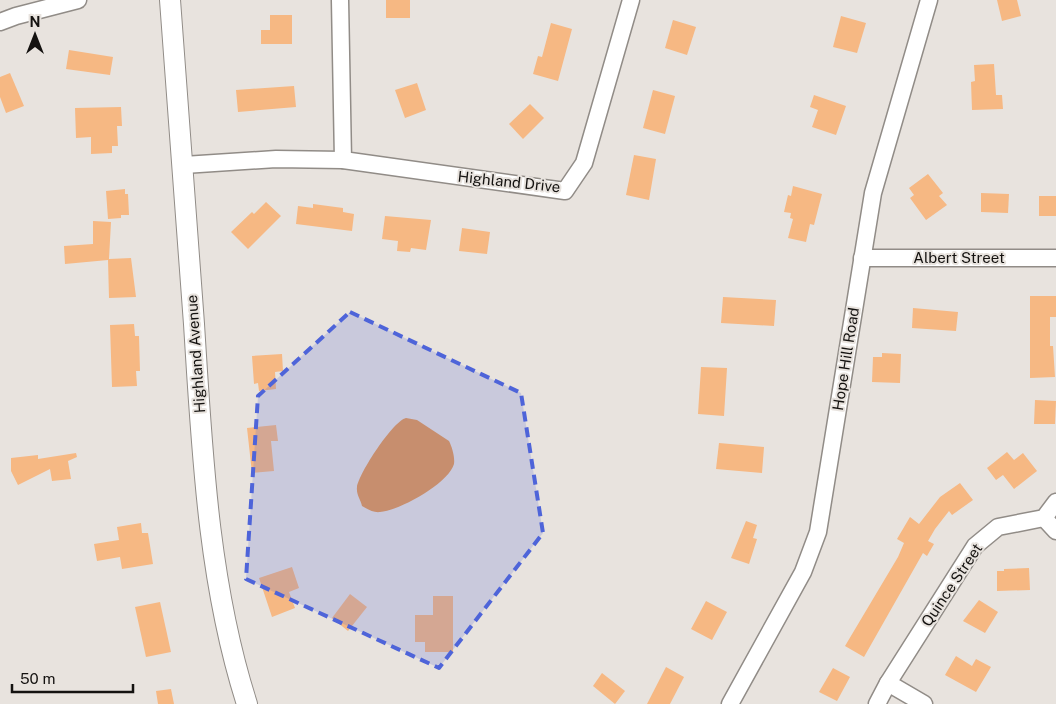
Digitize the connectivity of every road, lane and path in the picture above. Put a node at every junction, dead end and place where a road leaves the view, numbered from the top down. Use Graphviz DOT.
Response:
graph roads {
  1 [pos="78,0"];
  2 [pos="170,0"];
  3 [pos="340,0"];
  4 [pos="631,0"];
  5 [pos="929,0"];
  6 [pos="0,22"];
  7 [pos="343,160"];
  8 [pos="184,165"];
  9 [pos="862,258"];
  10 [pos="1056,258"];
  11 [pos="1056,502"];
  12 [pos="1044,518"];
  13 [pos="1056,531"];
  14 [pos="888,683"];
  15 [pos="247,704"];
  16 [pos="730,704"];
  17 [pos="877,704"];
  18 [pos="924,704"];
  1 -- 6 [label="street"];
  2 -- 8 [label="street, Highland Avenue"];
  3 -- 7 [label="street"];
  4 -- 7 [label="street, Highland Drive"];
  5 -- 9 [label="street, Hope Hill Road"];
  7 -- 8 [label="street, Highland Drive"];
  8 -- 15 [label="street, Highland Avenue"];
  9 -- 10 [label="street, Albert Street"];
  9 -- 16 [label="street, Hope Hill Road"];
  11 -- 12 [label="street"];
  12 -- 13 [label="street"];
  12 -- 14 [label="street, Quince Street"];
  14 -- 17 [label="street, Quince Street"];
  14 -- 18 [label="street"];
}
